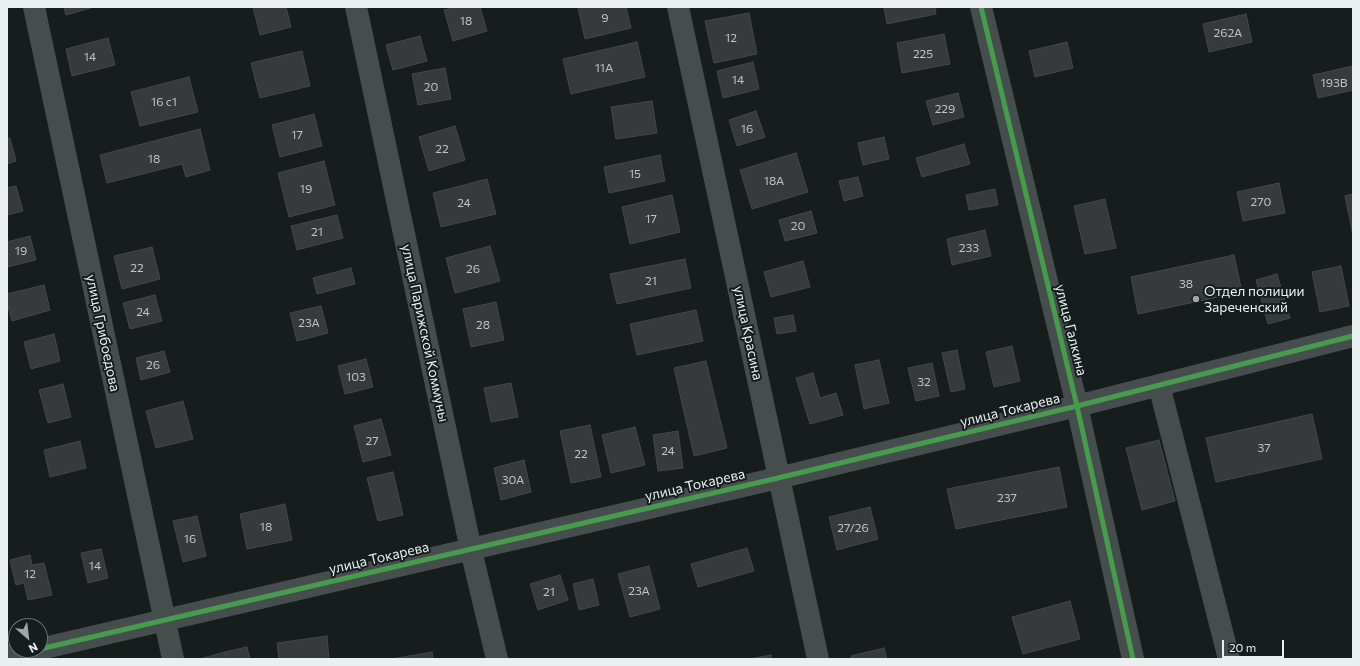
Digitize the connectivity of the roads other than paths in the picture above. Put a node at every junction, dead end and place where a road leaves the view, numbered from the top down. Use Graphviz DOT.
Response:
graph roads {
  1 [pos="34,7"];
  2 [pos="356,7"];
  3 [pos="678,7"];
  4 [pos="981,7"];
  5 [pos="1353,336"];
  6 [pos="1159,385"];
  7 [pos="1077,406"];
  8 [pos="778,478"];
  9 [pos="471,550"];
  10 [pos="164,620"];
  11 [pos="48,646"];
  12 [pos="173,659"];
  13 [pos="497,659"];
  14 [pos="818,659"];
  15 [pos="1132,659"];
  16 [pos="1229,659"];
  1 -- 10 [label="street, улица Грибоедова"];
  2 -- 9 [label="street, улица Парижской Коммуны"];
  3 -- 8 [label="street, улица Красина"];
  4 -- 7 [label="street, улица Галкина"];
  5 -- 6 [label="street, улица Токарева"];
  6 -- 7 [label="street, улица Токарева"];
  6 -- 16 [label="street"];
  7 -- 8 [label="street, улица Токарева"];
  7 -- 15 [label="street, улица Галкина"];
  8 -- 9 [label="street, улица Токарева"];
  8 -- 14 [label="street, улица Красина"];
  9 -- 10 [label="street, улица Токарева"];
  9 -- 13 [label="street, улица Парижской Коммуны"];
  10 -- 11 [label="street, улица Токарева"];
  10 -- 12 [label="street, улица Грибоедова"];
}
